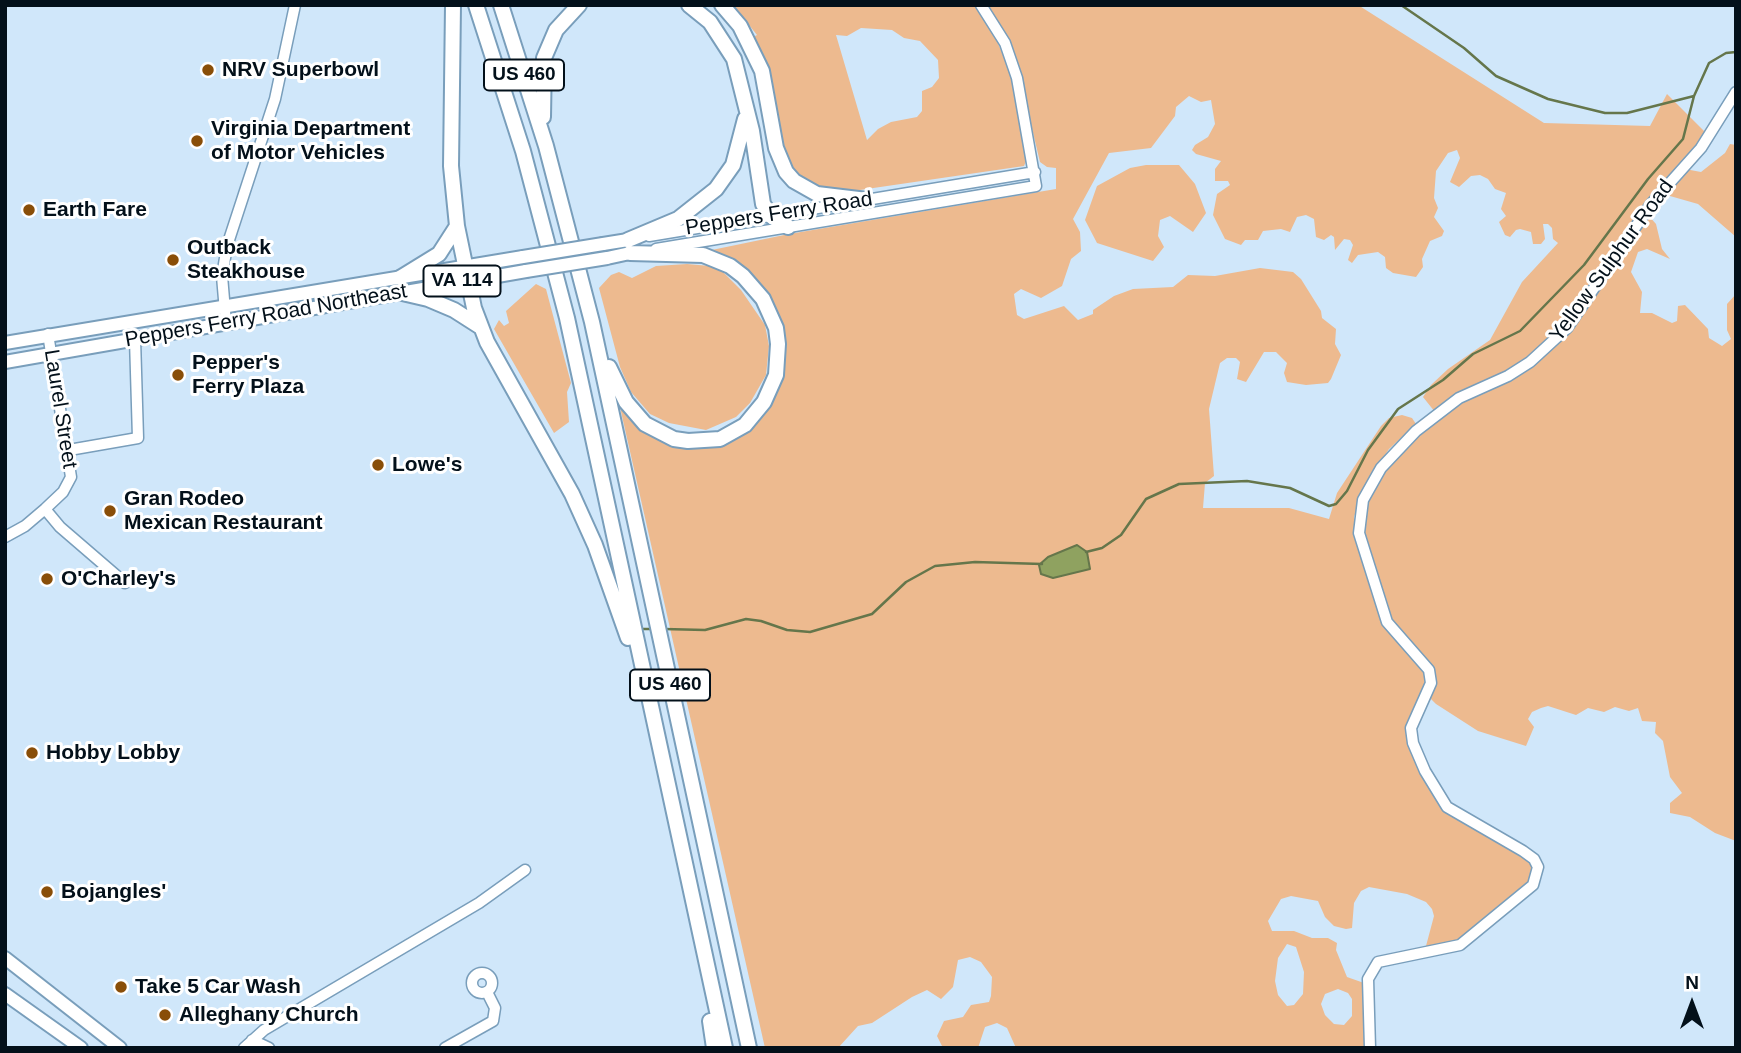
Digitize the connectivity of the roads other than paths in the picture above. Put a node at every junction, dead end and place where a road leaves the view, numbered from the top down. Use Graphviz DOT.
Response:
graph roads {
  1 [pos="295,5"];
  2 [pos="453,5"];
  3 [pos="476,5"];
  4 [pos="501,5"];
  5 [pos="579,5"];
  6 [pos="689,5"];
  7 [pos="723,5"];
  8 [pos="981,5"];
  9 [pos="743,90"];
  10 [pos="1736,92"];
  11 [pos="546,146"];
  12 [pos="1035,172"];
  13 [pos="867,200"];
  14 [pos="771,216"];
  15 [pos="457,226"];
  16 [pos="788,227"];
  17 [pos="629,246"];
  18 [pos="523,257"];
  19 [pos="526,271"];
  20 [pos="466,274"];
  21 [pos="399,285"];
  22 [pos="223,305"];
  23 [pos="592,322"];
  24 [pos="226,323"];
  25 [pos="479,327"];
  26 [pos="47,334"];
  27 [pos="135,339"];
  28 [pos="5,342"];
  29 [pos="52,354"];
  30 [pos="5,362"];
  31 [pos="69,450"];
  32 [pos="45,509"];
  33 [pos="5,537"];
  34 [pos="125,583"];
  35 [pos="646,684"];
  36 [pos="525,870"];
  37 [pos="694,905"];
  38 [pos="728,953"];
  39 [pos="5,958"];
  40 [pos="487,992"];
  41 [pos="5,994"];
  42 [pos="248,1044"];
  43 [pos="81,1048"];
  44 [pos="120,1048"];
  45 [pos="269,1048"];
  46 [pos="445,1048"];
  47 [pos="714,1048"];
  48 [pos="725,1048"];
  49 [pos="749,1048"];
  50 [pos="756,1048"];
  51 [pos="1370,1048"];
  1 -- 22 [label="street"];
  2 -- 15 [label="highway"];
  3 -- 35 [label="highway, US 460"];
  4 -- 11 [label="highway, US 460"];
  5 -- 11 [label="highway"];
  6 -- 9 [label="highway"];
  7 -- 13 [label="highway"];
  8 -- 12 [label="street"];
  9 -- 14 [label="highway"];
  9 -- 17 [label="highway"];
  10 -- 51 [label="street, Yellow Sulphur Road"];
  11 -- 23 [label="highway, US 460"];
  12 -- 13 [label="street, Peppers Ferry Road / VA 114"];
  12 -- 16 [label="street, Peppers Ferry Road / VA 114"];
  13 -- 14 [label="street, Peppers Ferry Road / VA 114"];
  14 -- 16 [label="highway"];
  14 -- 17 [label="street, Peppers Ferry Road / VA 114"];
  15 -- 20 [label="highway"];
  15 -- 21 [label="highway"];
  16 -- 17 [label="street, Peppers Ferry Road / VA 114"];
  17 -- 18 [label="main road, Peppers Ferry Road / VA 114, bridge"];
  17 -- 19 [label="main road, Peppers Ferry Road / VA 114, bridge"];
  17 -- 23 [label="highway"];
  18 -- 20 [label="main road, Peppers Ferry Road Northeast / VA 114"];
  19 -- 20 [label="main road, Peppers Ferry Road Northeast / VA 114"];
  20 -- 21 [label="main road, Peppers Ferry Road Northeast / VA 114"];
  20 -- 25 [label="highway"];
  21 -- 22 [label="main road, Peppers Ferry Road Northeast / VA 114"];
  21 -- 24 [label="main road, Peppers Ferry Road Northeast / VA 114"];
  21 -- 25 [label="highway"];
  22 -- 24 [label="street"];
  22 -- 26 [label="main road, Peppers Ferry Road Northeast / VA 114"];
  23 -- 38 [label="highway, US 460"];
  24 -- 27 [label="main road, Peppers Ferry Road Northeast / VA 114"];
  25 -- 35 [label="highway"];
  26 -- 28 [label="main road, Peppers Ferry Road Northeast / VA 114"];
  26 -- 29 [label="street, Laurel Street"];
  27 -- 29 [label="main road, Peppers Ferry Road Northeast / VA 114"];
  27 -- 31 [label="street"];
  29 -- 30 [label="main road, Peppers Ferry Road Northeast / VA 114"];
  29 -- 31 [label="street, Laurel Street"];
  31 -- 32 [label="street, Laurel Street"];
  32 -- 33 [label="street, Laurel Street"];
  32 -- 34 [label="street"];
  35 -- 37 [label="highway, US 460"];
  36 -- 42 [label="street"];
  37 -- 47 [label="highway"];
  37 -- 48 [label="highway, US 460"];
  38 -- 49 [label="highway, US 460"];
  38 -- 50 [label="highway"];
  39 -- 44 [label="main road"];
  40 -- 46 [label="street"];
  41 -- 43 [label="main road"];
  42 -- 45 [label="street"];
}
